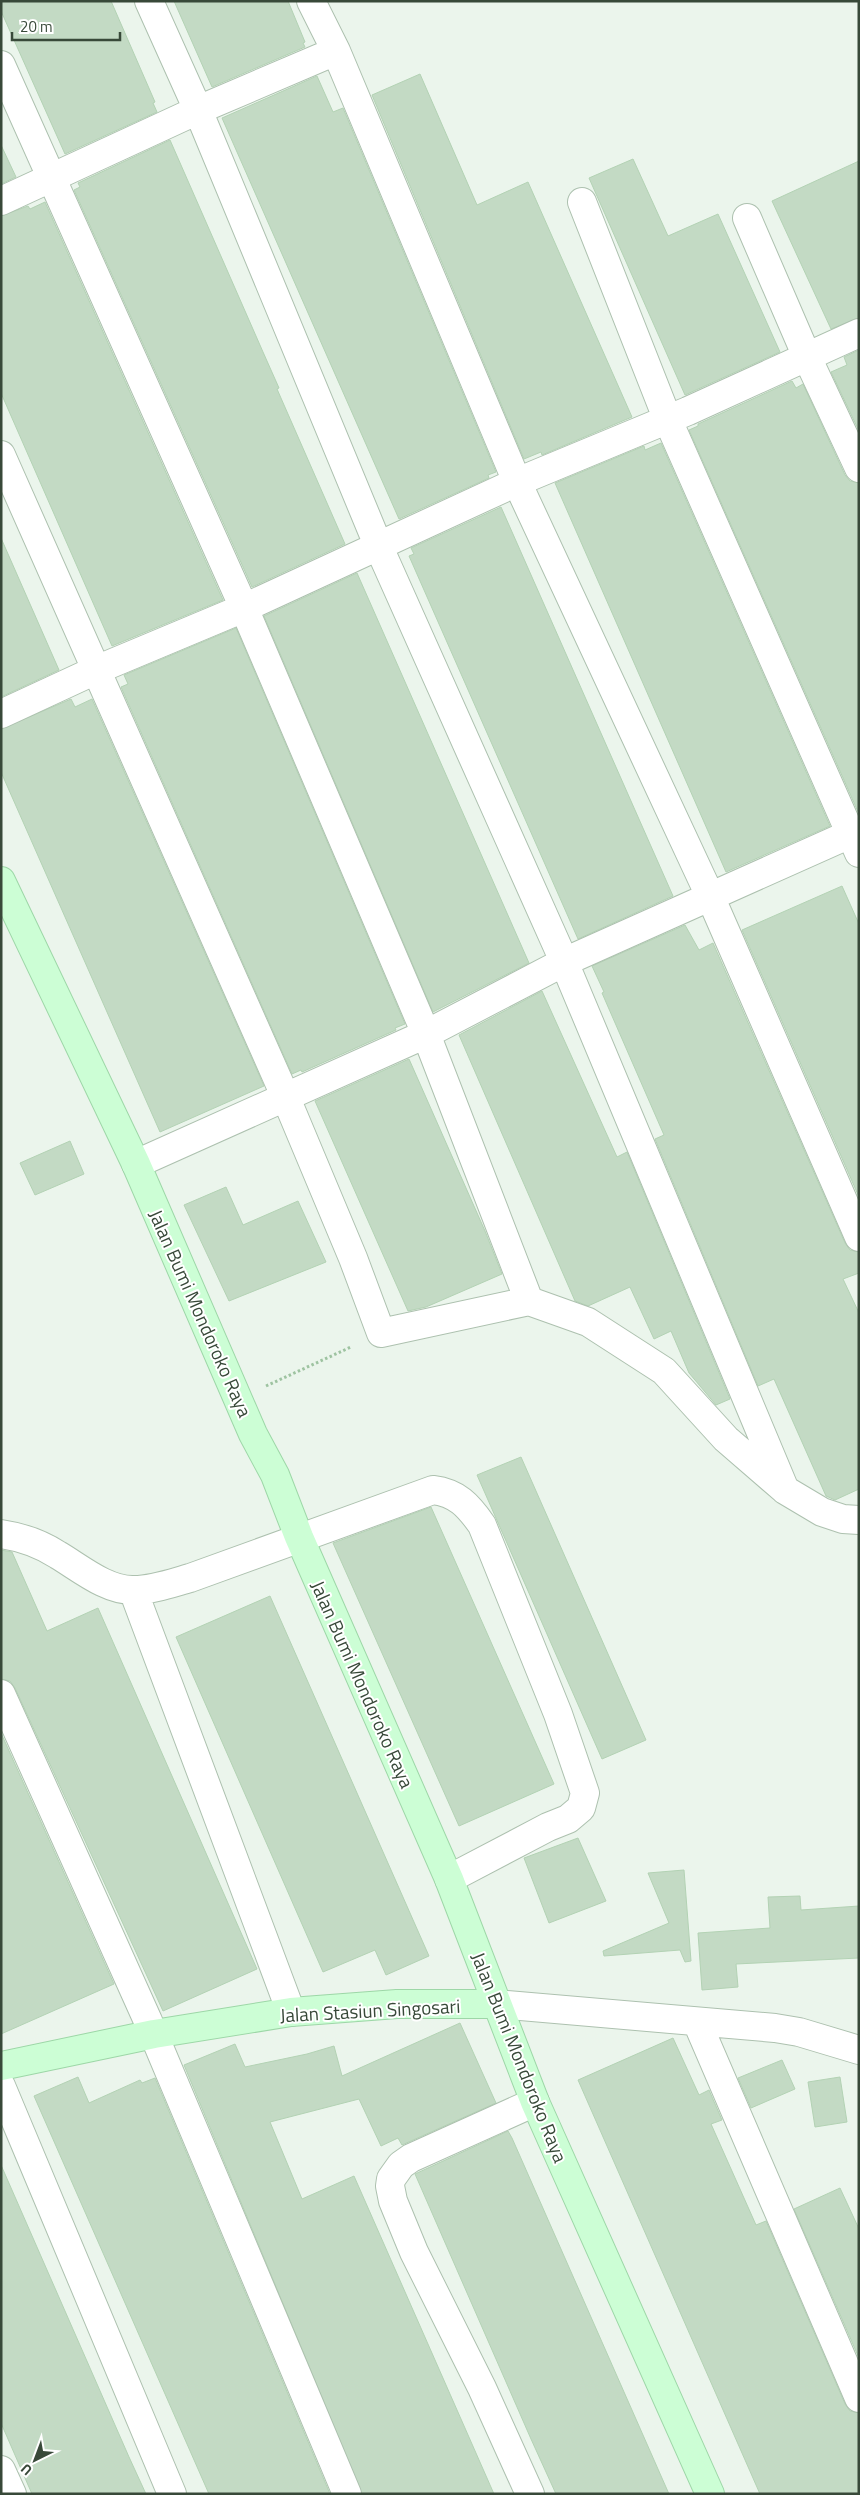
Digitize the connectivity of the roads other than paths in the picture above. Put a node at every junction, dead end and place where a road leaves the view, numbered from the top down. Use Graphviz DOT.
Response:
graph roads {
  1 [pos="149,1"];
  2 [pos="311,1"];
  3 [pos="336,51"];
  4 [pos="1,65"];
  5 [pos="198,110"];
  6 [pos="51,178"];
  7 [pos="1,200"];
  8 [pos="582,202"];
  9 [pos="747,218"];
  10 [pos="859,333"];
  11 [pos="806,357"];
  12 [pos="667,418"];
  13 [pos="1,455"];
  14 [pos="859,468"];
  15 [pos="517,482"];
  16 [pos="378,544"];
  17 [pos="244,608"];
  18 [pos="96,670"];
  19 [pos="1,714"];
  20 [pos="856,839"];
  21 [pos="1,881"];
  22 [pos="710,896"];
  23 [pos="564,962"];
  24 [pos="426,1034"];
  25 [pos="286,1098"];
  26 [pos="136,1164"];
  27 [pos="859,1237"];
  28 [pos="529,1301"];
  29 [pos="785,1490"];
  30 [pos="859,1520"];
  31 [pos="1,1534"];
  32 [pos="298,1537"];
  33 [pos="133,1590"];
  34 [pos="1,1694"];
  35 [pos="450,1879"];
  36 [pos="496,2004"];
  37 [pos="291,2012"];
  38 [pos="697,2022"];
  39 [pos="154,2034"];
  40 [pos="859,2050"];
  41 [pos="1,2066"];
  42 [pos="1,2086"];
  43 [pos="535,2102"];
  44 [pos="859,2398"];
  45 [pos="1,2470"];
  46 [pos="12,2494"];
  47 [pos="172,2494"];
  48 [pos="347,2494"];
  49 [pos="530,2494"];
  50 [pos="710,2494"];
  1 -- 5 [label="street"];
  2 -- 3 [label="street"];
  3 -- 5 [label="street"];
  3 -- 15 [label="street"];
  4 -- 6 [label="street"];
  5 -- 6 [label="street"];
  5 -- 16 [label="street"];
  6 -- 7 [label="street"];
  6 -- 17 [label="street"];
  8 -- 12 [label="street"];
  9 -- 11 [label="street"];
  10 -- 11 [label="street"];
  11 -- 12 [label="street"];
  11 -- 14 [label="street"];
  12 -- 15 [label="street"];
  12 -- 20 [label="street"];
  13 -- 18 [label="street"];
  15 -- 16 [label="street"];
  15 -- 22 [label="street"];
  16 -- 17 [label="street"];
  16 -- 23 [label="street"];
  17 -- 18 [label="street"];
  17 -- 24 [label="street"];
  18 -- 19 [label="street"];
  18 -- 25 [label="street"];
  20 -- 22 [label="street"];
  21 -- 26 [label="street, Jalan Bumi Mondoroko Raya"];
  22 -- 23 [label="street"];
  22 -- 27 [label="street"];
  23 -- 24 [label="street"];
  23 -- 29 [label="street"];
  24 -- 25 [label="street"];
  24 -- 28 [label="street"];
  25 -- 26 [label="street"];
  25 -- 28 [label="street"];
  26 -- 32 [label="street, Jalan Bumi Mondoroko Raya"];
  28 -- 29 [label="street"];
  29 -- 30 [label="street"];
  31 -- 33 [label="street"];
  32 -- 33 [label="street"];
  32 -- 35 [label="street, Jalan Bumi Mondoroko Raya"];
  32 -- 35 [label="street"];
  33 -- 37 [label="street"];
  34 -- 39 [label="street"];
  35 -- 36 [label="street, Jalan Bumi Mondoroko Raya"];
  36 -- 37 [label="street, Jalan Stasiun Singosari"];
  36 -- 38 [label="street, Jalan Stasiun Singosari"];
  36 -- 43 [label="street, Jalan Bumi Mondoroko Raya"];
  37 -- 39 [label="street, Jalan Stasiun Singosari"];
  38 -- 40 [label="street, Jalan Stasiun Singosari"];
  38 -- 44 [label="street"];
  39 -- 41 [label="street, Jalan Stasiun Singosari"];
  39 -- 48 [label="street"];
  42 -- 47 [label="street"];
  43 -- 49 [label="street"];
  43 -- 50 [label="street, Jalan Bumi Mondoroko Raya"];
  45 -- 46 [label="street"];
}
